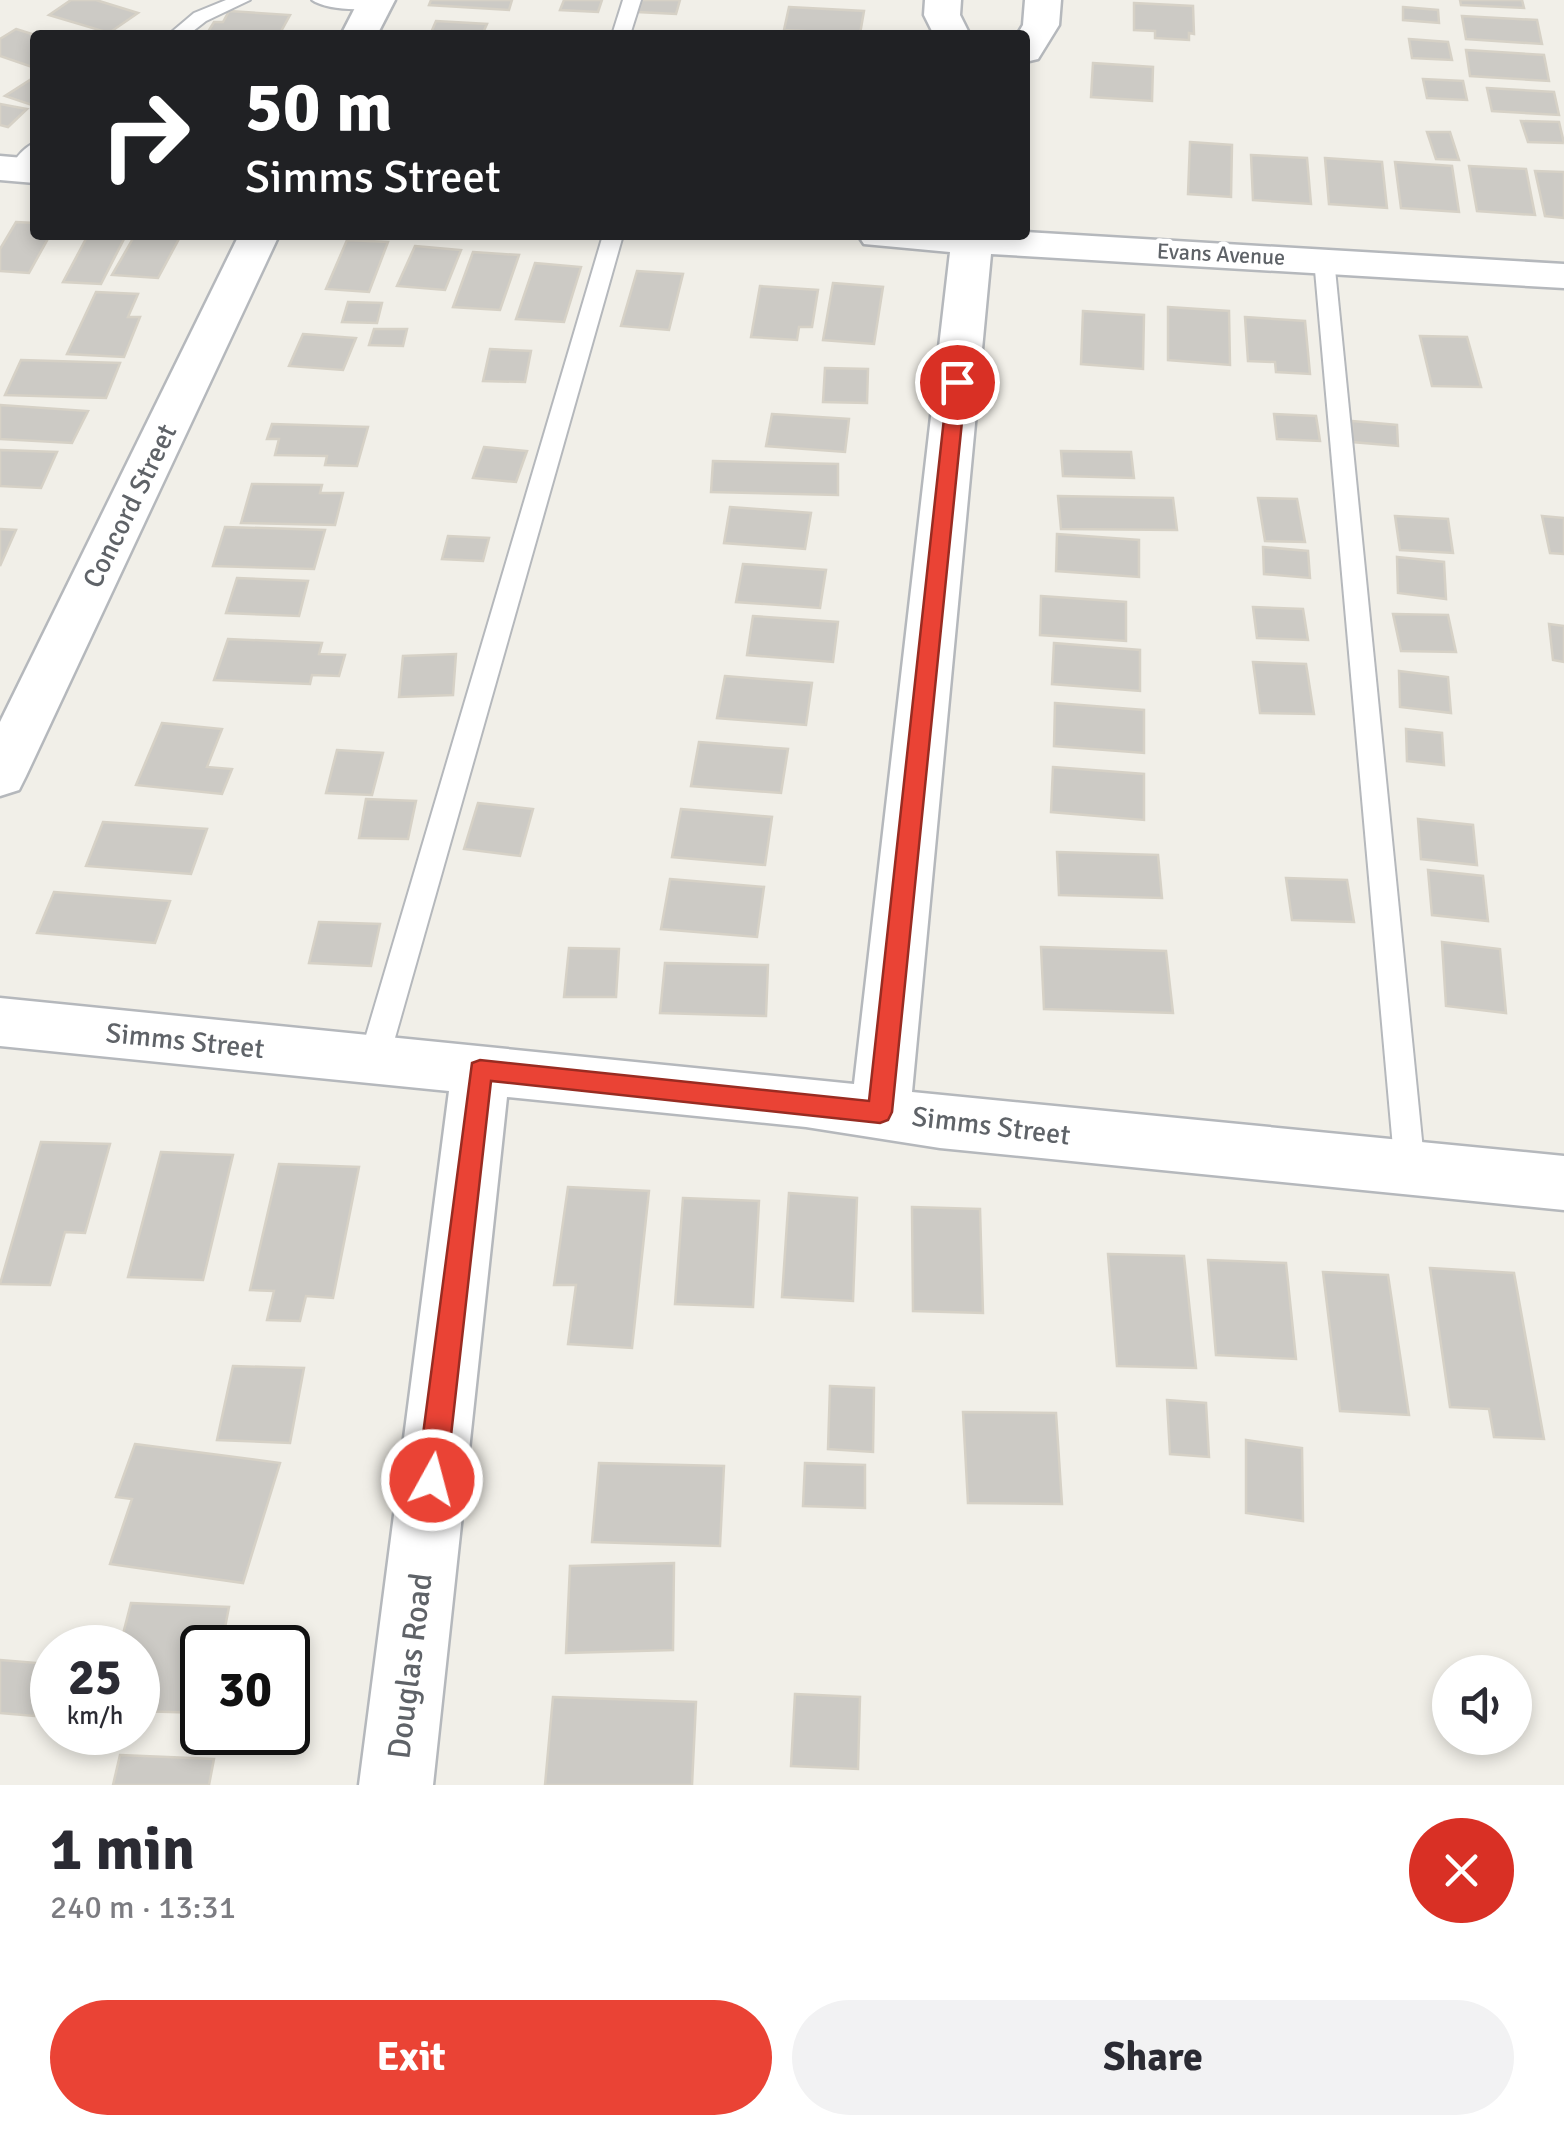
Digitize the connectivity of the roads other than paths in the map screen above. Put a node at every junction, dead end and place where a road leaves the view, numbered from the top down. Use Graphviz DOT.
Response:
graph roads {
  1 [pos="241,0"];
  2 [pos="321,0"];
  3 [pos="632,0"];
  4 [pos="944,0"];
  5 [pos="1043,0"];
  6 [pos="371,13"];
  7 [pos="183,30"];
  8 [pos="623,30"];
  9 [pos="950,30"];
  10 [pos="1030,43"];
  11 [pos="257,240"];
  12 [pos="612,240"];
  13 [pos="971,240"];
  14 [pos="1005,240"];
  15 [pos="1324,259"];
  16 [pos="1564,276"];
  17 [pos="0,776"];
  18 [pos="0,1022"];
  19 [pos="374,1060"];
  20 [pos="480,1070"];
  21 [pos="880,1112"];
  22 [pos="1410,1170"];
  23 [pos="1564,1183"];
  24 [pos="396,1785"];
  1 -- 7 [label="lane"];
  2 -- 6 [label="lane"];
  3 -- 8 [label="lane"];
  4 -- 9 [label="street"];
  5 -- 10 [label="street"];
  11 -- 17 [label="street, Concord Street"];
  12 -- 19 [label="lane"];
  13 -- 21 [label="street"];
  14 -- 15 [label="street, Evans Avenue"];
  15 -- 16 [label="street, Evans Avenue"];
  15 -- 22 [label="lane"];
  18 -- 19 [label="street, Simms Street"];
  19 -- 20 [label="street, Simms Street"];
  20 -- 21 [label="street, Simms Street"];
  20 -- 24 [label="street, Douglas Road"];
  21 -- 22 [label="street, Simms Street"];
  22 -- 23 [label="street, Simms Street"];
}
